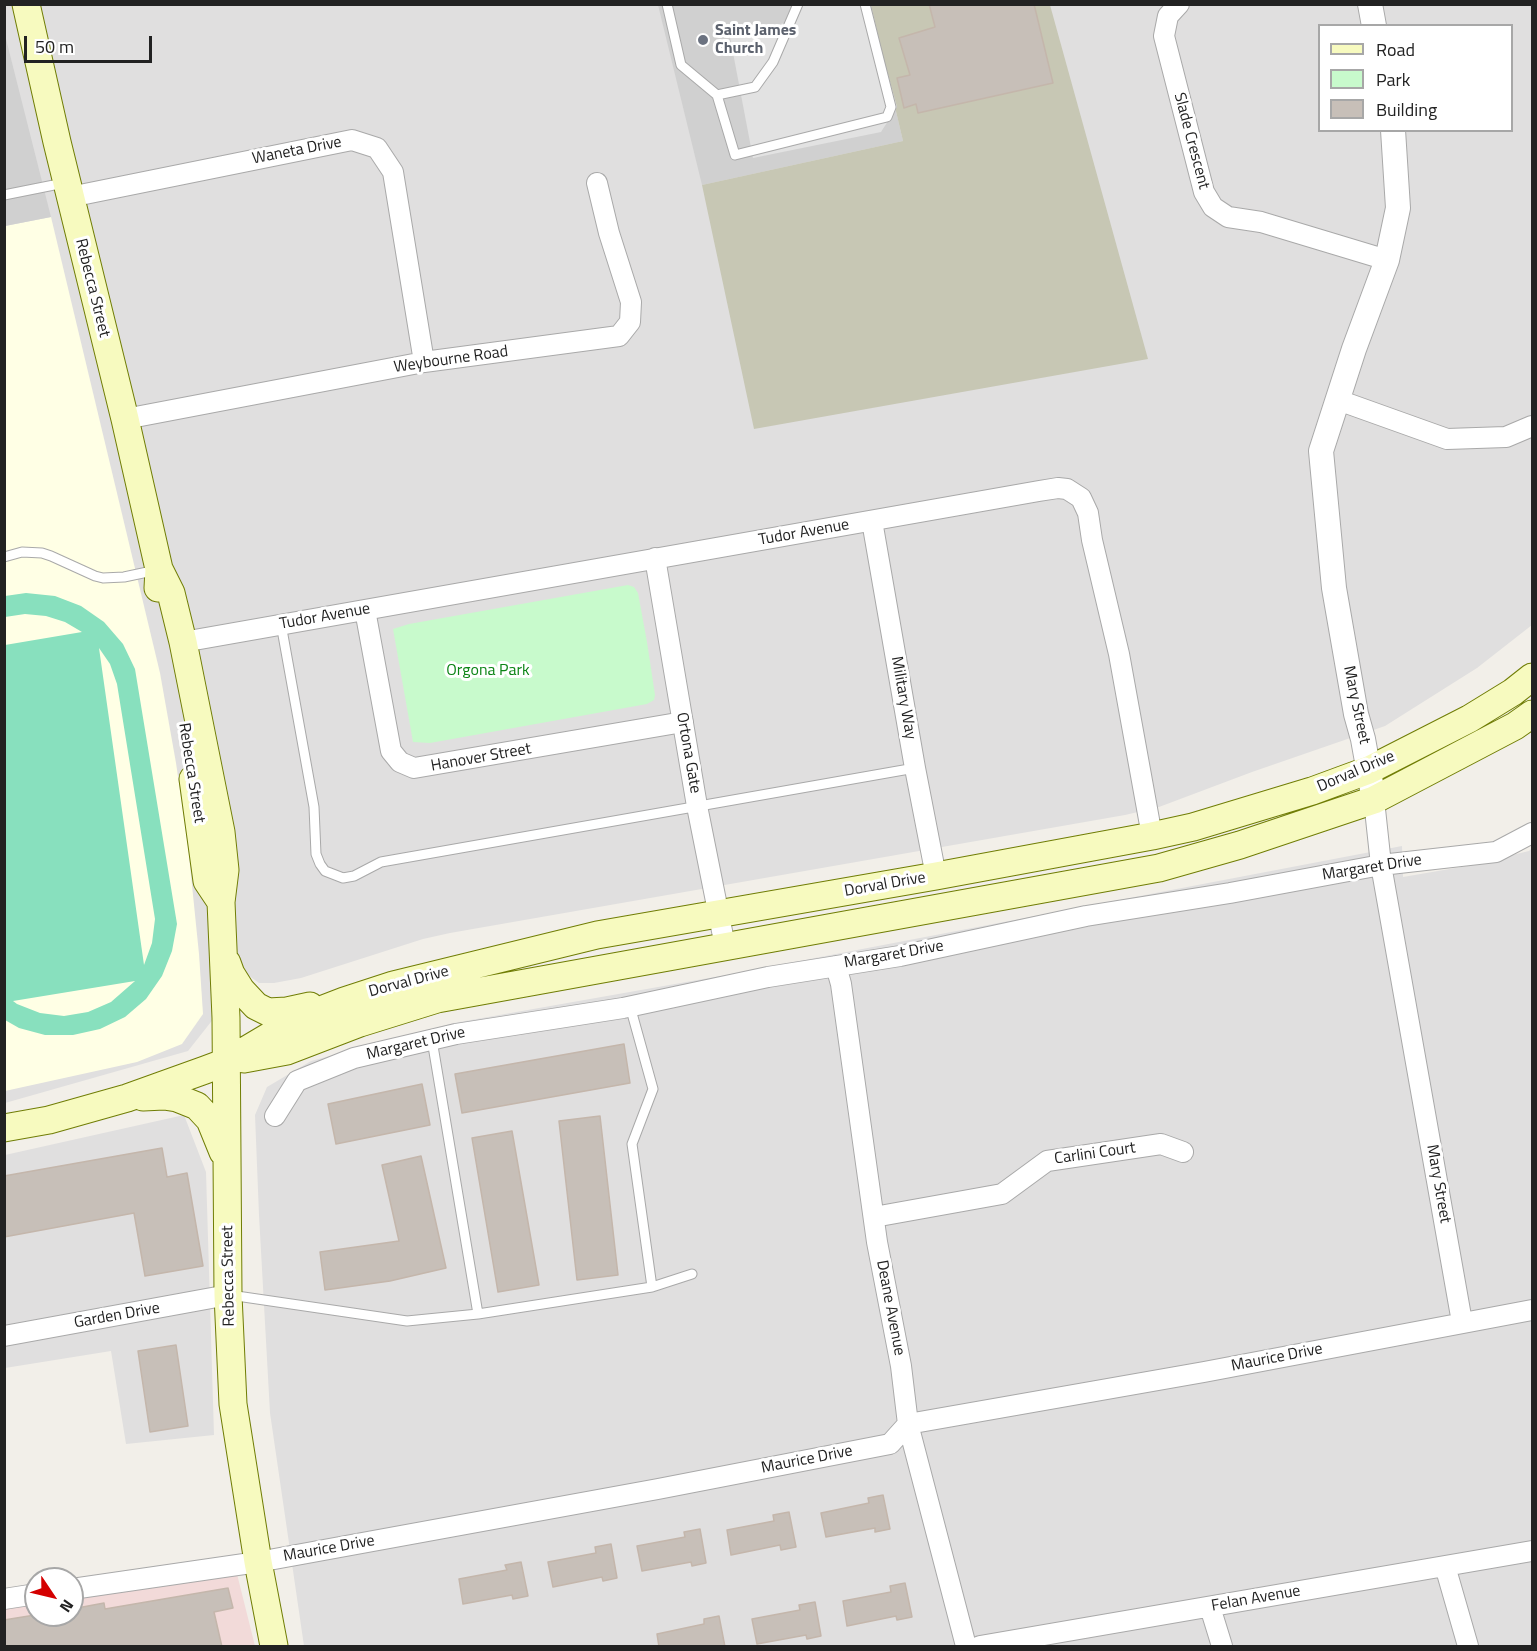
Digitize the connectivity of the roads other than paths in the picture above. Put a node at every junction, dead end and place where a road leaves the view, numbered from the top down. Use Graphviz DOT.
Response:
graph roads {
  1 [pos="26,4"];
  2 [pos="667,4"];
  3 [pos="798,4"];
  4 [pos="865,4"];
  5 [pos="1179,4"];
  6 [pos="1370,4"];
  7 [pos="1374,24"];
  8 [pos="717,95"];
  9 [pos="1393,132"];
  10 [pos="597,183"];
  11 [pos="68,190"];
  12 [pos="4,195"];
  13 [pos="1387,260"];
  14 [pos="424,362"];
  15 [pos="1338,400"];
  16 [pos="125,419"];
  17 [pos="1533,426"];
  18 [pos="872,521"];
  19 [pos="4,556"];
  20 [pos="655,558"];
  21 [pos="160,570"];
  22 [pos="365,610"];
  23 [pos="281,624"];
  24 [pos="183,642"];
  25 [pos="1533,677"];
  26 [pos="1533,714"];
  27 [pos="683,722"];
  28 [pos="915,768"];
  29 [pos="1369,770"];
  30 [pos="1374,800"];
  31 [pos="697,806"];
  32 [pos="1533,833"];
  33 [pos="1152,836"];
  34 [pos="1381,865"];
  35 [pos="936,876"];
  36 [pos="221,902"];
  37 [pos="718,913"];
  38 [pos="725,946"];
  39 [pos="222,948"];
  40 [pos="836,966"];
  41 [pos="344,1001"];
  42 [pos="630,1006"];
  43 [pos="432,1040"];
  44 [pos="226,1062"];
  45 [pos="127,1098"];
  46 [pos="275,1116"];
  47 [pos="4,1128"];
  48 [pos="1183,1152"];
  49 [pos="228,1166"];
  50 [pos="874,1217"];
  51 [pos="692,1274"];
  52 [pos="652,1287"];
  53 [pos="228,1295"];
  54 [pos="1533,1310"];
  55 [pos="478,1314"];
  56 [pos="1462,1322"];
  57 [pos="4,1336"];
  58 [pos="908,1424"];
  59 [pos="1533,1551"];
  60 [pos="258,1562"];
  61 [pos="1445,1566"];
  62 [pos="84,1587"];
  63 [pos="24,1596"];
  64 [pos="4,1599"];
  65 [pos="1210,1607"];
  66 [pos="274,1647"];
  67 [pos="966,1647"];
  68 [pos="980,1647"];
  69 [pos="1222,1647"];
  70 [pos="1468,1647"];
  1 -- 11 [label="main road, Rebecca Street"];
  2 -- 8 [label="lane"];
  3 -- 8 [label="lane"];
  4 -- 8 [label="lane"];
  5 -- 13 [label="street, Slade Crescent"];
  6 -- 7 [label="street"];
  9 -- 13 [label="street, Mary Street"];
  10 -- 14 [label="street, Weybourne Road"];
  11 -- 12 [label="lane"];
  11 -- 14 [label="street, Waneta Drive"];
  11 -- 16 [label="main road, Rebecca Street"];
  13 -- 15 [label="street, Mary Street"];
  14 -- 16 [label="street, Weybourne Road"];
  15 -- 17 [label="street"];
  15 -- 29 [label="street, Mary Street"];
  16 -- 21 [label="main road, Rebecca Street"];
  18 -- 20 [label="street, Tudor Avenue"];
  18 -- 28 [label="street, Military Way"];
  18 -- 33 [label="street, Tudor Avenue"];
  19 -- 21 [label="lane"];
  20 -- 22 [label="street, Tudor Avenue"];
  20 -- 27 [label="street, Ortona Gate"];
  21 -- 24 [label="main road, Rebecca Street"];
  21 -- 36 [label="main road, Rebecca Street"];
  22 -- 23 [label="street, Tudor Avenue"];
  22 -- 27 [label="street, Hanover Street"];
  23 -- 24 [label="street, Tudor Avenue"];
  23 -- 31 [label="lane"];
  24 -- 36 [label="main road, Rebecca Street"];
  25 -- 29 [label="main road, Dorval Drive"];
  26 -- 30 [label="main road, Dorval Drive"];
  27 -- 31 [label="street, Ortona Gate"];
  28 -- 31 [label="lane"];
  28 -- 35 [label="street, Military Way"];
  29 -- 30 [label="street, Mary Street"];
  29 -- 33 [label="main road, Dorval Drive"];
  30 -- 34 [label="street, Mary Street"];
  30 -- 38 [label="main road, Dorval Drive"];
  31 -- 37 [label="street, Ortona Gate"];
  32 -- 34 [label="street, Margaret Drive"];
  33 -- 35 [label="main road, Dorval Drive"];
  34 -- 40 [label="street, Margaret Drive"];
  34 -- 56 [label="street, Mary Street"];
  35 -- 37 [label="main road, Dorval Drive"];
  36 -- 39 [label="main road, Rebecca Street"];
  37 -- 38 [label="street, Ortona Gate"];
  37 -- 41 [label="main road, Dorval Drive"];
  38 -- 44 [label="main road, Dorval Drive"];
  39 -- 41 [label="main road"];
  39 -- 44 [label="main road, Rebecca Street"];
  40 -- 42 [label="street, Margaret Drive"];
  40 -- 50 [label="street, Deane Avenue"];
  41 -- 44 [label="main road, Dorval Drive"];
  42 -- 43 [label="street, Margaret Drive"];
  42 -- 52 [label="lane"];
  43 -- 46 [label="street, Margaret Drive"];
  43 -- 55 [label="lane"];
  44 -- 45 [label="main road, Dorval Drive"];
  44 -- 49 [label="main road, Rebecca Street"];
  45 -- 47 [label="main road, Dorval Drive"];
  45 -- 49 [label="main road"];
  48 -- 50 [label="street, Carlini Court"];
  49 -- 53 [label="main road, Rebecca Street"];
  50 -- 58 [label="street, Deane Avenue"];
  51 -- 52 [label="lane"];
  52 -- 55 [label="lane"];
  53 -- 55 [label="lane"];
  53 -- 57 [label="street, Garden Drive"];
  53 -- 60 [label="main road, Rebecca Street"];
  54 -- 56 [label="street, Maurice Drive"];
  56 -- 58 [label="street, Maurice Drive"];
  58 -- 60 [label="street, Maurice Drive"];
  58 -- 67 [label="street, Deane Avenue"];
  59 -- 61 [label="street, Felan Avenue"];
  60 -- 62 [label="street, Maurice Drive"];
  60 -- 66 [label="main road, Rebecca Street"];
  61 -- 65 [label="street, Felan Avenue"];
  61 -- 70 [label="street"];
  63 -- 64 [label="street"];
  65 -- 68 [label="street, Felan Avenue"];
  65 -- 69 [label="street"];
}
